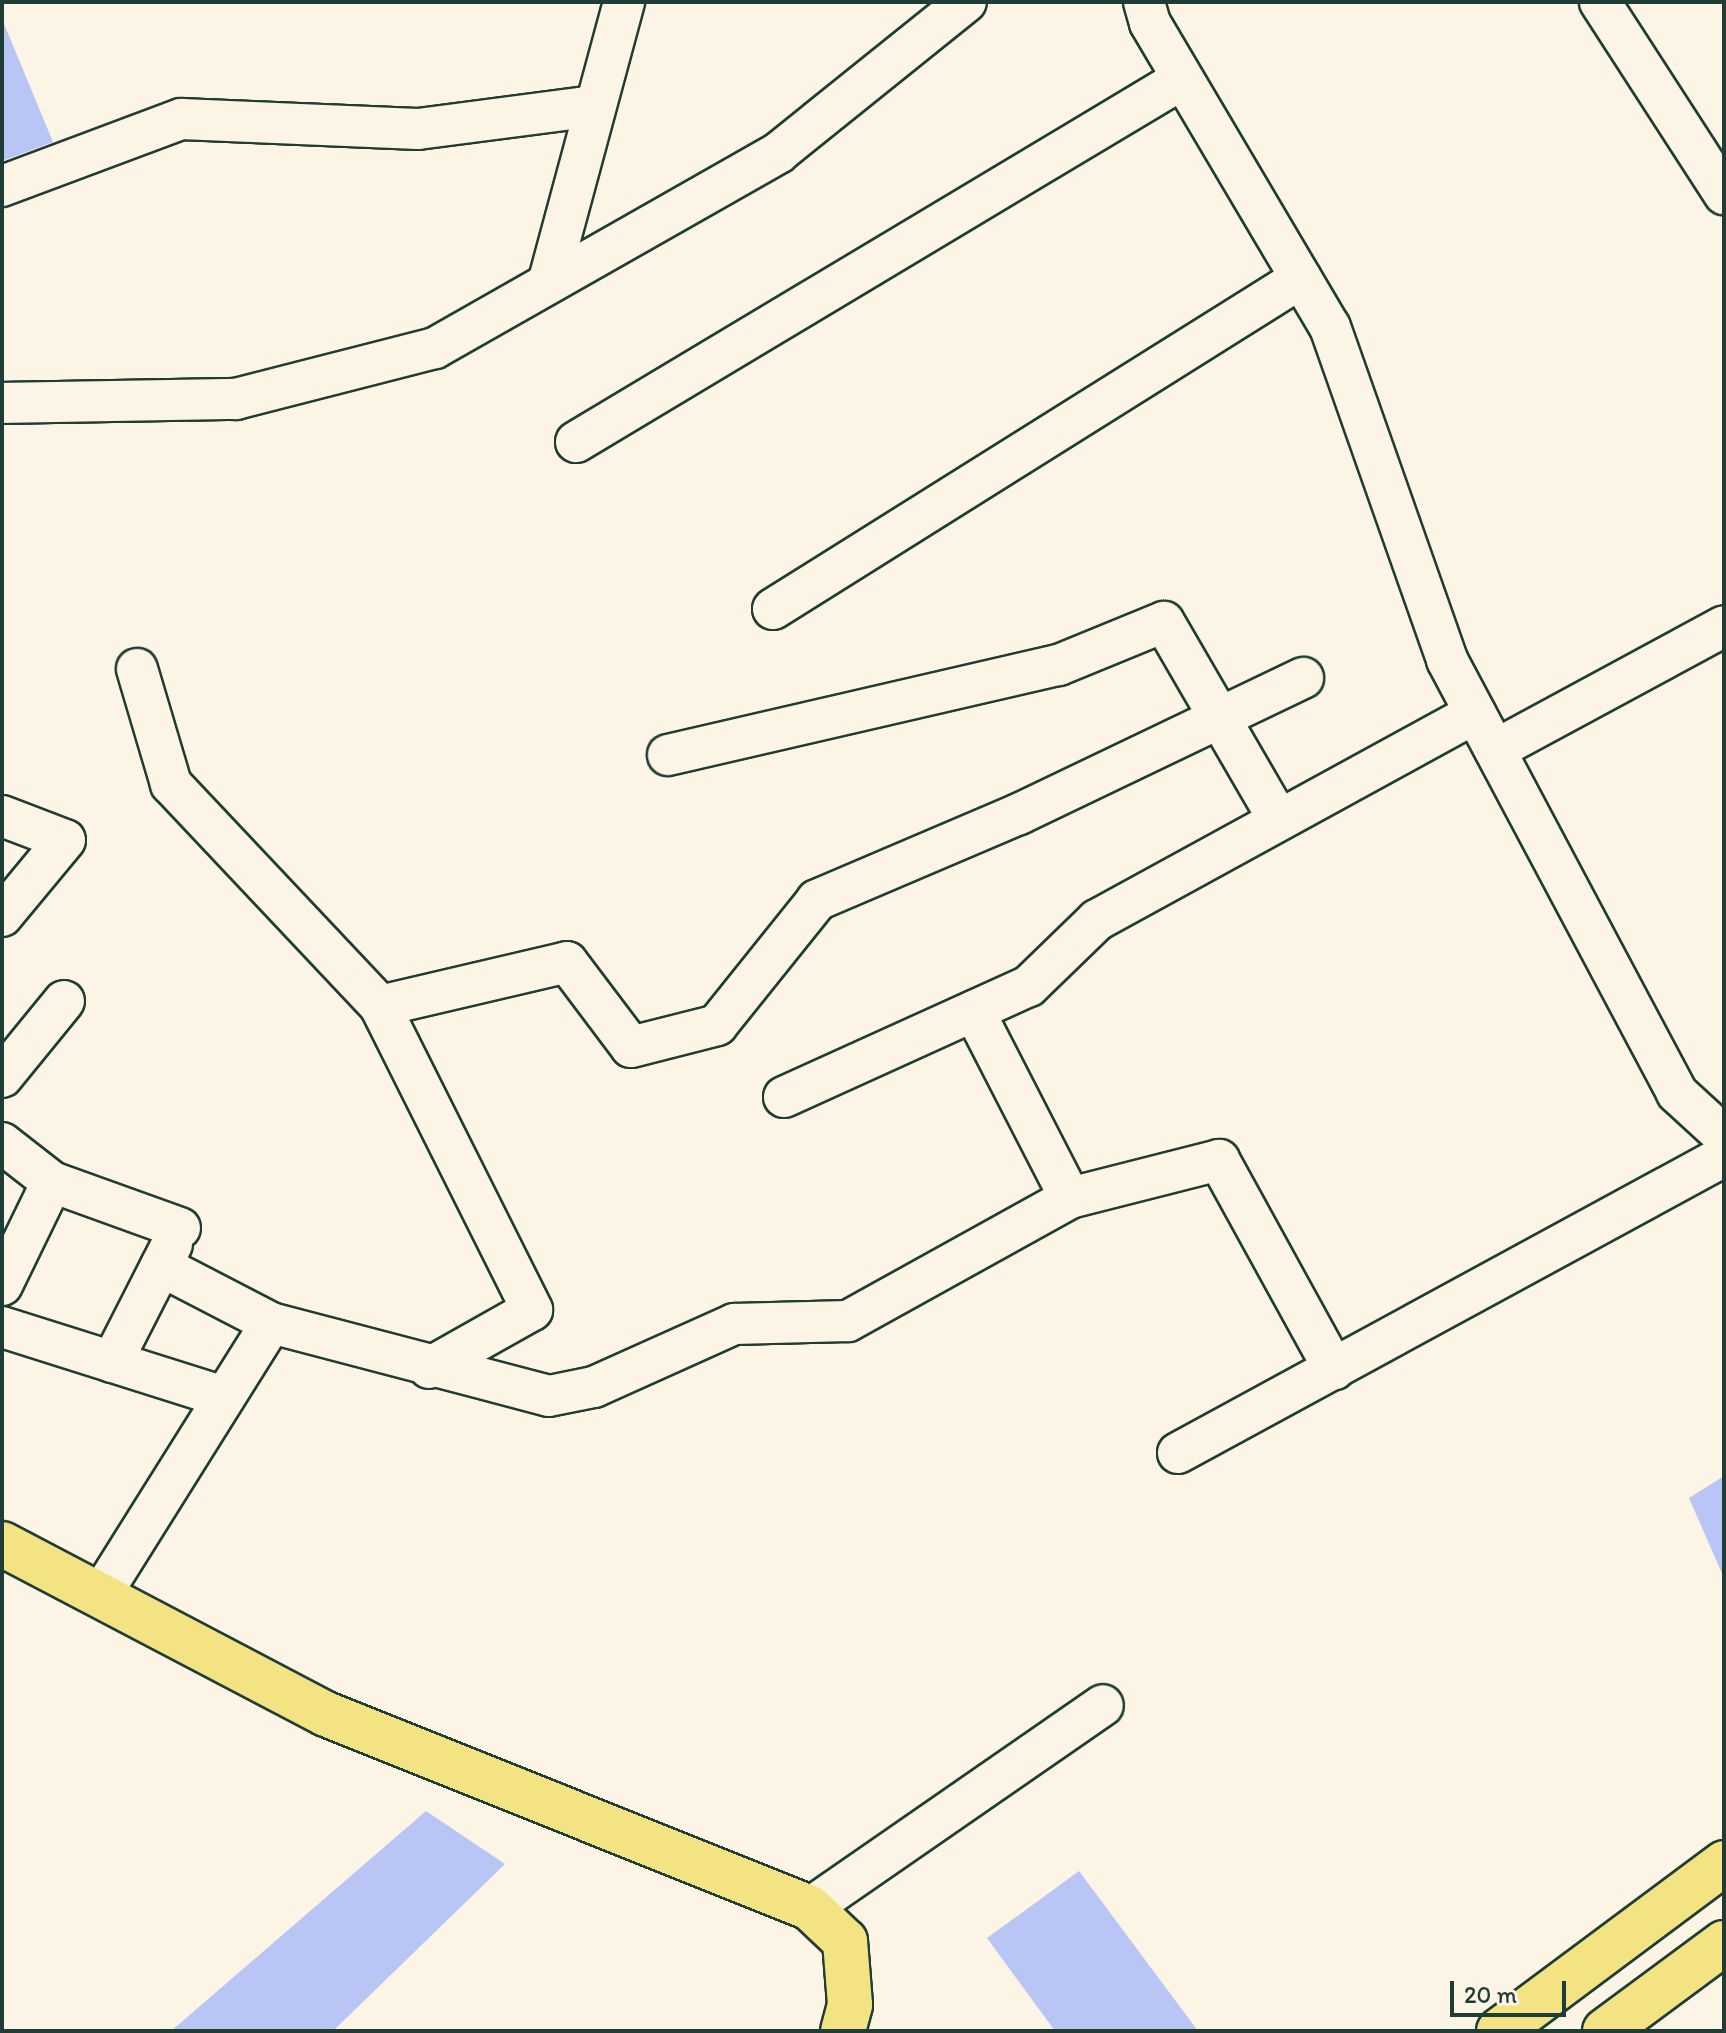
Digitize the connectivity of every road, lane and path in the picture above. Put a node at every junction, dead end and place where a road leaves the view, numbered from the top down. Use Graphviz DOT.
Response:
graph roads {
  1 [pos="624,2"];
  2 [pos="966,2"];
  3 [pos="1144,2"];
  4 [pos="1600,2"];
  5 [pos="1182,79"];
  6 [pos="596,106"];
  7 [pos="2,186"];
  8 [pos="1724,194"];
  9 [pos="1301,278"];
  10 [pos="549,280"];
  11 [pos="2,403"];
  12 [pos="576,442"];
  13 [pos="773,609"];
  14 [pos="1724,626"];
  15 [pos="137,669"];
  16 [pos="1303,678"];
  17 [pos="1475,713"];
  18 [pos="1221,718"];
  19 [pos="1495,750"];
  20 [pos="668,755"];
  21 [pos="2,816"];
  22 [pos="1278,819"];
  23 [pos="2,916"];
  24 [pos="64,1001"];
  25 [pos="380,1006"];
  26 [pos="974,1011"];
  27 [pos="2,1077"];
  28 [pos="784,1097"];
  29 [pos="1724,1136"];
  30 [pos="2,1143"];
  31 [pos="1724,1156"];
  32 [pos="52,1182"];
  33 [pos="1070,1198"];
  34 [pos="161,1266"];
  35 [pos="2,1285"];
  36 [pos="271,1323"];
  37 [pos="2,1327"];
  38 [pos="112,1362"];
  39 [pos="429,1368"];
  40 [pos="1334,1369"];
  41 [pos="224,1397"];
  42 [pos="1178,1453"];
  43 [pos="2,1544"];
  44 [pos="100,1596"];
  45 [pos="1103,1705"];
  46 [pos="1724,1863"];
  47 [pos="810,1908"];
  48 [pos="1724,1943"];
  49 [pos="843,2031"];
  50 [pos="1499,2031"];
  51 [pos="1605,2031"];
  1 -- 6 [label="street"];
  2 -- 10 [label="street"];
  3 -- 5 [label="street"];
  4 -- 8 [label="street"];
  5 -- 9 [label="street"];
  5 -- 12 [label="street"];
  6 -- 7 [label="street"];
  6 -- 10 [label="street"];
  9 -- 13 [label="street"];
  9 -- 17 [label="street"];
  10 -- 11 [label="street"];
  14 -- 19 [label="street"];
  15 -- 25 [label="street"];
  16 -- 18 [label="street"];
  17 -- 19 [label="street"];
  17 -- 22 [label="street"];
  18 -- 20 [label="street"];
  18 -- 22 [label="street"];
  18 -- 25 [label="street"];
  19 -- 29 [label="street"];
  21 -- 23 [label="street"];
  22 -- 26 [label="street"];
  24 -- 27 [label="street"];
  25 -- 39 [label="street"];
  26 -- 28 [label="street"];
  26 -- 33 [label="street"];
  30 -- 32 [label="street"];
  31 -- 40 [label="street"];
  32 -- 34 [label="street"];
  32 -- 35 [label="street"];
  33 -- 39 [label="street"];
  33 -- 40 [label="street"];
  34 -- 36 [label="street"];
  34 -- 38 [label="street"];
  36 -- 39 [label="street"];
  36 -- 41 [label="street"];
  37 -- 38 [label="street"];
  38 -- 41 [label="street"];
  40 -- 42 [label="street"];
  41 -- 44 [label="street"];
  43 -- 44 [label="main road"];
  44 -- 47 [label="main road"];
  45 -- 47 [label="street"];
  46 -- 50 [label="main road"];
  47 -- 49 [label="main road"];
  48 -- 51 [label="main road"];
}
